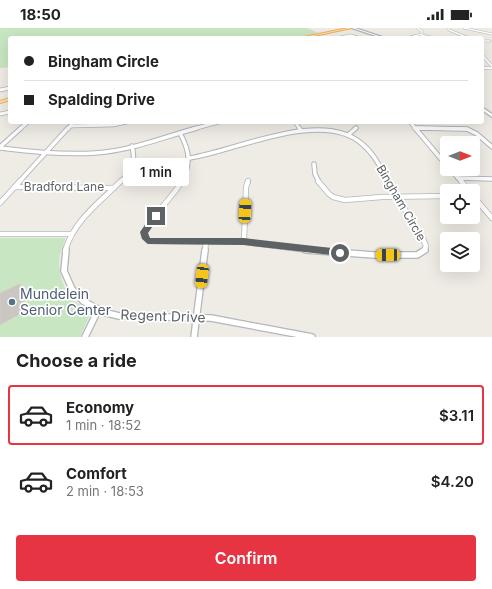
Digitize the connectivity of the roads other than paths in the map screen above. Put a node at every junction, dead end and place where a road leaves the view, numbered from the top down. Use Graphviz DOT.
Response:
graph roads {
  1 [pos="352,28"];
  2 [pos="418,28"];
  3 [pos="449,28"];
  4 [pos="464,28"];
  5 [pos="492,34"];
  6 [pos="421,35"];
  7 [pos="310,36"];
  8 [pos="378,36"];
  9 [pos="416,36"];
  10 [pos="426,36"];
  11 [pos="463,36"];
  12 [pos="484,41"];
  13 [pos="490,41"];
  14 [pos="484,58"];
  15 [pos="492,67"];
  16 [pos="484,110"];
  17 [pos="492,116"];
  18 [pos="26,124"];
  19 [pos="118,124"];
  20 [pos="212,124"];
  21 [pos="296,124"];
  22 [pos="411,124"];
  23 [pos="70,126"];
  24 [pos="356,128"];
  25 [pos="414,128"];
  26 [pos="301,131"];
  27 [pos="180,133"];
  28 [pos="348,135"];
  29 [pos="132,146"];
  30 [pos="0,147"];
  31 [pos="492,147"];
  32 [pos="46,153"];
  33 [pos="190,158"];
  34 [pos="440,158"];
  35 [pos="314,164"];
  36 [pos="458,178"];
  37 [pos="492,179"];
  38 [pos="248,181"];
  39 [pos="463,184"];
  40 [pos="15,187"];
  41 [pos="114,188"];
  42 [pos="440,196"];
  43 [pos="398,197"];
  44 [pos="0,203"];
  45 [pos="480,204"];
  46 [pos="492,218"];
  47 [pos="0,234"];
  48 [pos="71,234"];
  49 [pos="206,242"];
  50 [pos="244,242"];
  51 [pos="98,310"];
  52 [pos="197,317"];
  53 [pos="85,337"];
  54 [pos="194,337"];
  55 [pos="312,337"];
  1 -- 7 [label="main road"];
  1 -- 8 [label="street"];
  2 -- 6 [label="street"];
  3 -- 11 [label="street"];
  4 -- 5 [label="street"];
  6 -- 9 [label="street"];
  6 -- 10 [label="street"];
  12 -- 13 [label="street"];
  14 -- 15 [label="street"];
  16 -- 17 [label="street"];
  18 -- 30 [label="street"];
  19 -- 23 [label="street"];
  20 -- 27 [label="street"];
  21 -- 26 [label="street"];
  22 -- 25 [label="street"];
  23 -- 32 [label="street"];
  24 -- 28 [label="street"];
  25 -- 31 [label="street"];
  25 -- 34 [label="street"];
  26 -- 28 [label="street, Bingham Circle"];
  26 -- 33 [label="street, Bingham Circle"];
  27 -- 29 [label="street"];
  27 -- 33 [label="street"];
  28 -- 43 [label="street, Bingham Circle"];
  29 -- 32 [label="street"];
  29 -- 41 [label="street, Regent Drive"];
  30 -- 32 [label="street"];
  32 -- 40 [label="street"];
  33 -- 49 [label="street, Bingham Circle"];
  35 -- 43 [label="street"];
  36 -- 37 [label="street"];
  36 -- 39 [label="street"];
  38 -- 50 [label="street"];
  40 -- 41 [label="street, Bradford Lane"];
  40 -- 44 [label="street"];
  41 -- 48 [label="street, Regent Drive"];
  42 -- 43 [label="street"];
  43 -- 50 [label="street, Bingham Circle"];
  45 -- 46 [label="street"];
  47 -- 48 [label="street"];
  48 -- 51 [label="street, Regent Drive"];
  49 -- 50 [label="street, Bingham Circle"];
  49 -- 52 [label="street"];
  51 -- 52 [label="street, Regent Drive"];
  51 -- 53 [label="street"];
  52 -- 54 [label="street"];
  52 -- 55 [label="street, Regent Drive"];
}
